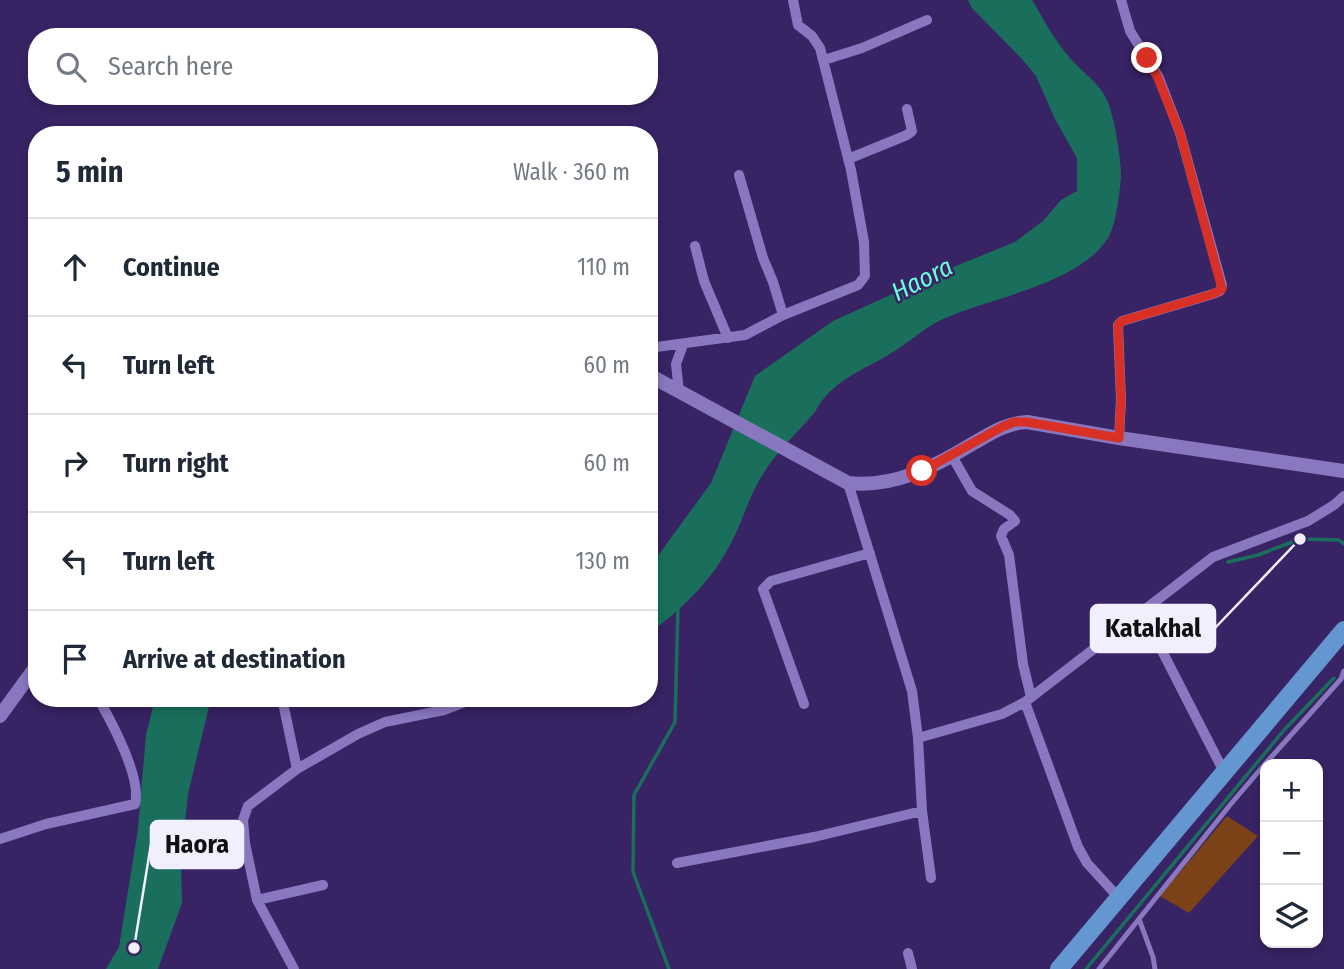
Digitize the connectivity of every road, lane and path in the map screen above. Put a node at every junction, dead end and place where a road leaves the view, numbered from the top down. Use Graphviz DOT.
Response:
graph roads {
  1 [pos="793,0"];
  2 [pos="1121,0"];
  3 [pos="927,20"];
  4 [pos="824,61"];
  5 [pos="907,109"];
  6 [pos="848,159"];
  7 [pos="739,175"];
  8 [pos="695,246"];
  9 [pos="783,315"];
  10 [pos="728,338"];
  11 [pos="683,345"];
  12 [pos="658,347"];
  13 [pos="658,380"];
  14 [pos="684,394"];
  15 [pos="1119,438"];
  16 [pos="952,456"];
  17 [pos="1344,471"];
  18 [pos="848,483"];
  19 [pos="1344,496"];
  20 [pos="870,553"];
  21 [pos="1344,630"];
  22 [pos="1158,643"];
  23 [pos="1344,671"];
  24 [pos="28,677"];
  25 [pos="1028,699"];
  26 [pos="804,704"];
  27 [pos="103,707"];
  28 [pos="284,707"];
  29 [pos="452,707"];
  30 [pos="0,716"];
  31 [pos="918,738"];
  32 [pos="1269,759"];
  33 [pos="297,769"];
  34 [pos="1260,770"];
  35 [pos="1224,772"];
  36 [pos="922,811"];
  37 [pos="0,839"];
  38 [pos="677,863"];
  39 [pos="931,878"];
  40 [pos="323,885"];
  41 [pos="1118,897"];
  42 [pos="257,900"];
  43 [pos="1139,919"];
  44 [pos="908,953"];
  45 [pos="294,969"];
  46 [pos="912,969"];
  47 [pos="1059,969"];
  48 [pos="1099,969"];
  49 [pos="1154,969"];
  1 -- 4 [label="street"];
  2 -- 15 [label="street"];
  3 -- 4 [label="street"];
  4 -- 6 [label="street"];
  5 -- 6 [label="street"];
  6 -- 9 [label="street"];
  7 -- 9 [label="street"];
  8 -- 10 [label="street"];
  9 -- 10 [label="street"];
  10 -- 11 [label="street"];
  11 -- 12 [label="street"];
  11 -- 14 [label="street"];
  13 -- 14 [label="street"];
  14 -- 18 [label="street"];
  15 -- 16 [label="street"];
  15 -- 17 [label="street"];
  16 -- 18 [label="street"];
  16 -- 25 [label="street"];
  18 -- 20 [label="street"];
  19 -- 25 [label="street"];
  20 -- 26 [label="street"];
  20 -- 31 [label="street"];
  21 -- 35 [label="main road"];
  22 -- 35 [label="street"];
  23 -- 32 [label="lane"];
  24 -- 30 [label="street"];
  25 -- 31 [label="street"];
  25 -- 41 [label="street"];
  27 -- 37 [label="street"];
  28 -- 33 [label="street"];
  29 -- 33 [label="street"];
  31 -- 36 [label="street"];
  33 -- 42 [label="street"];
  34 -- 43 [label="lane"];
  35 -- 41 [label="main road"];
  36 -- 38 [label="street"];
  36 -- 39 [label="street"];
  40 -- 42 [label="street"];
  41 -- 47 [label="main road"];
  42 -- 45 [label="street"];
  43 -- 48 [label="lane"];
  43 -- 49 [label="lane"];
  44 -- 46 [label="street"];
}
